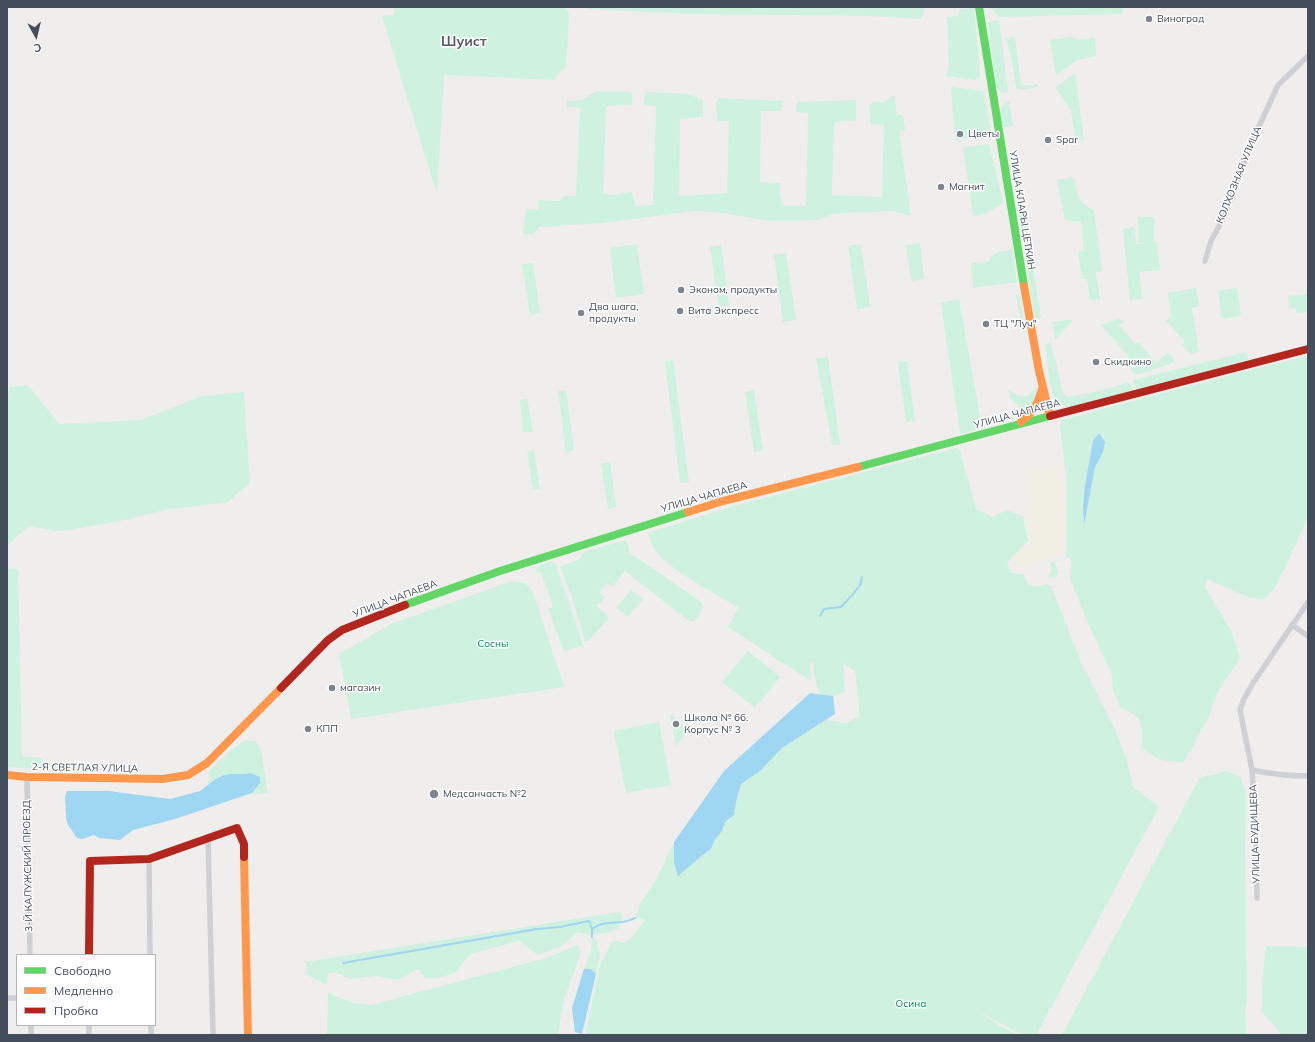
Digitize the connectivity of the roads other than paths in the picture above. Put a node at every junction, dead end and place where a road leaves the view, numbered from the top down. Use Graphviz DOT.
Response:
graph roads {
  1 [pos="979,7"];
  2 [pos="1308,56"];
  3 [pos="1205,261"];
  4 [pos="1308,349"];
  5 [pos="1042,388"];
  6 [pos="1050,416"];
  7 [pos="1018,424"];
  8 [pos="1308,602"];
  9 [pos="1292,625"];
  10 [pos="1308,636"];
  11 [pos="1252,770"];
  12 [pos="7,775"];
  13 [pos="1308,776"];
  14 [pos="27,777"];
  15 [pos="164,779"];
  16 [pos="208,837"];
  17 [pos="149,859"];
  18 [pos="1257,898"];
  19 [pos="30,954"];
  20 [pos="89,954"];
  21 [pos="150,954"];
  22 [pos="213,1035"];
  23 [pos="248,1035"];
  1 -- 5 [label="street, УЛИЦА КЛАРЫ ЦЕТКИН"];
  2 -- 3 [label="street, КОЛХОЗНАЯ УЛИЦА"];
  4 -- 6 [label="street, УЛИЦА ЧАПАЕВА"];
  5 -- 6 [label="street, УЛИЦА КЛАРЫ ЦЕТКИН"];
  5 -- 7 [label="street"];
  6 -- 7 [label="street, УЛИЦА ЧАПАЕВА"];
  7 -- 15 [label="street, УЛИЦА ЧАПАЕВА"];
  8 -- 9 [label="street, УЛИЦА БУДИЩЕВА"];
  9 -- 10 [label="street"];
  9 -- 11 [label="street, УЛИЦА БУДИЩЕВА"];
  11 -- 13 [label="street, УЛИЦА БУДИЩЕВА"];
  11 -- 18 [label="street, УЛИЦА БУДИЩЕВА"];
  12 -- 14 [label="street, 2-Я СВЕТЛАЯ УЛИЦА"];
  14 -- 15 [label="street, 2-Я СВЕТЛАЯ УЛИЦА"];
  14 -- 19 [label="street, 3-Й КАЛУЖСКИЙ ПРОЕЗД"];
  16 -- 17 [label="street"];
  16 -- 22 [label="street"];
  16 -- 23 [label="street"];
  17 -- 20 [label="street"];
  17 -- 21 [label="street"];
}
